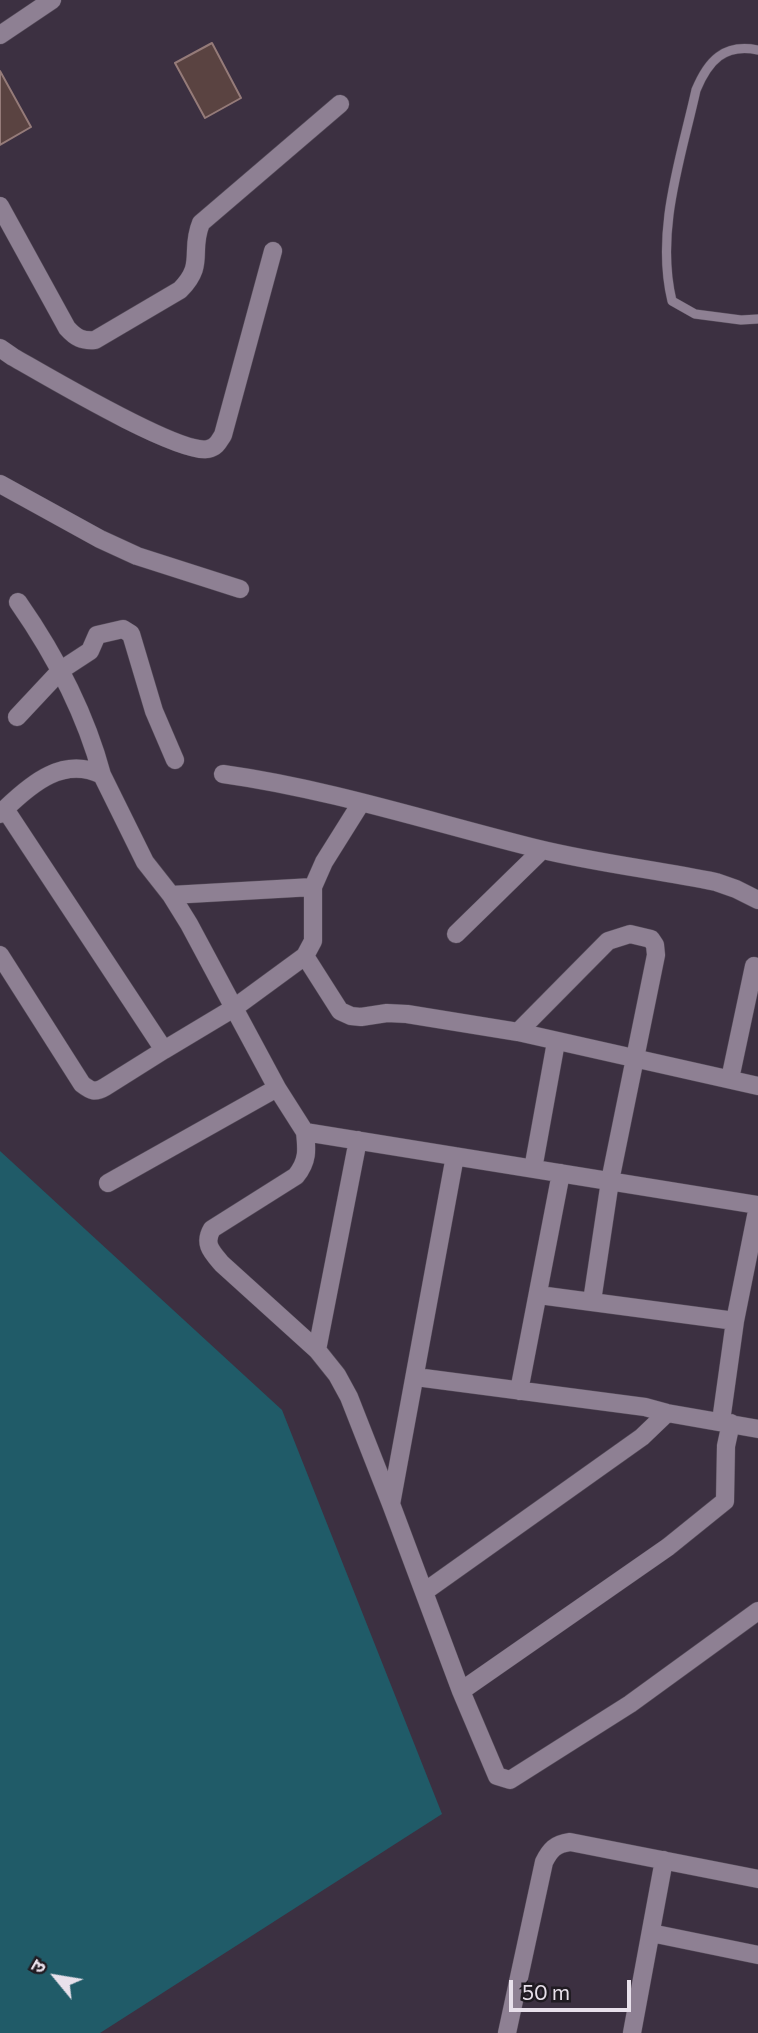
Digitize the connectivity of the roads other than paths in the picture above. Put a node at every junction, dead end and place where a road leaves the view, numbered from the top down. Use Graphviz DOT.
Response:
graph roads {
  1 [pos="52,0"];
  2 [pos="0,35"];
  3 [pos="758,50"];
  4 [pos="340,104"];
  5 [pos="0,206"];
  6 [pos="273,251"];
  7 [pos="758,319"];
  8 [pos="0,348"];
  9 [pos="0,484"];
  10 [pos="240,589"];
  11 [pos="18,602"];
  12 [pos="61,670"];
  13 [pos="17,717"];
  14 [pos="175,760"];
  15 [pos="223,774"];
  16 [pos="102,775"];
  17 [pos="361,803"];
  18 [pos="3,812"];
  19 [pos="542,850"];
  20 [pos="313,887"];
  21 [pos="171,895"];
  22 [pos="758,900"];
  23 [pos="456,934"];
  24 [pos="0,955"];
  25 [pos="305,956"];
  26 [pos="754,965"];
  27 [pos="234,1008"];
  28 [pos="518,1032"];
  29 [pos="556,1042"];
  30 [pos="164,1050"];
  31 [pos="634,1057"];
  32 [pos="730,1079"];
  33 [pos="758,1086"];
  34 [pos="277,1087"];
  35 [pos="305,1132"];
  36 [pos="358,1140"];
  37 [pos="455,1156"];
  38 [pos="533,1168"];
  39 [pos="561,1173"];
  40 [pos="610,1181"];
  41 [pos="107,1183"];
  42 [pos="758,1206"];
  43 [pos="538,1295"];
  44 [pos="592,1301"];
  45 [pos="735,1321"];
  46 [pos="317,1350"];
  47 [pos="416,1377"];
  48 [pos="519,1391"];
  49 [pos="667,1413"];
  50 [pos="726,1422"];
  51 [pos="758,1429"];
  52 [pos="391,1504"];
  53 [pos="424,1592"];
  54 [pos="758,1611"];
  55 [pos="461,1691"];
  56 [pos="664,1860"];
  57 [pos="758,1879"];
  58 [pos="651,1933"];
  59 [pos="758,1955"];
  60 [pos="507,2033"];
  61 [pos="632,2033"];
  1 -- 2 [label="street"];
  3 -- 7 [label="lane"];
  4 -- 5 [label="street"];
  6 -- 8 [label="street"];
  9 -- 10 [label="street"];
  11 -- 12 [label="street"];
  12 -- 13 [label="street"];
  12 -- 14 [label="street"];
  12 -- 16 [label="street"];
  15 -- 17 [label="street"];
  16 -- 18 [label="street"];
  16 -- 21 [label="street"];
  17 -- 19 [label="street"];
  17 -- 20 [label="street"];
  18 -- 30 [label="street"];
  19 -- 22 [label="street"];
  19 -- 23 [label="street"];
  20 -- 21 [label="street"];
  20 -- 25 [label="street"];
  21 -- 27 [label="street"];
  24 -- 30 [label="street"];
  25 -- 27 [label="street"];
  25 -- 28 [label="street"];
  26 -- 32 [label="street"];
  27 -- 30 [label="street"];
  27 -- 34 [label="street"];
  28 -- 29 [label="street"];
  28 -- 31 [label="street"];
  29 -- 31 [label="street"];
  29 -- 38 [label="street"];
  31 -- 32 [label="street"];
  31 -- 40 [label="street"];
  32 -- 33 [label="street"];
  34 -- 35 [label="street"];
  34 -- 41 [label="street"];
  35 -- 36 [label="street"];
  35 -- 46 [label="street"];
  36 -- 37 [label="street"];
  36 -- 46 [label="street"];
  37 -- 38 [label="street"];
  37 -- 47 [label="street"];
  38 -- 39 [label="street"];
  39 -- 40 [label="street"];
  39 -- 43 [label="street"];
  40 -- 42 [label="street"];
  40 -- 44 [label="street"];
  42 -- 45 [label="street"];
  43 -- 44 [label="street"];
  43 -- 48 [label="street"];
  44 -- 45 [label="street"];
  45 -- 50 [label="street"];
  46 -- 52 [label="street"];
  47 -- 48 [label="street"];
  47 -- 52 [label="street"];
  48 -- 49 [label="street"];
  49 -- 50 [label="street"];
  49 -- 53 [label="street"];
  50 -- 51 [label="street"];
  50 -- 55 [label="street"];
  52 -- 53 [label="street"];
  53 -- 55 [label="street"];
  54 -- 55 [label="street"];
  56 -- 57 [label="street"];
  56 -- 58 [label="street"];
  56 -- 60 [label="street"];
  58 -- 59 [label="street"];
  58 -- 61 [label="street"];
}
